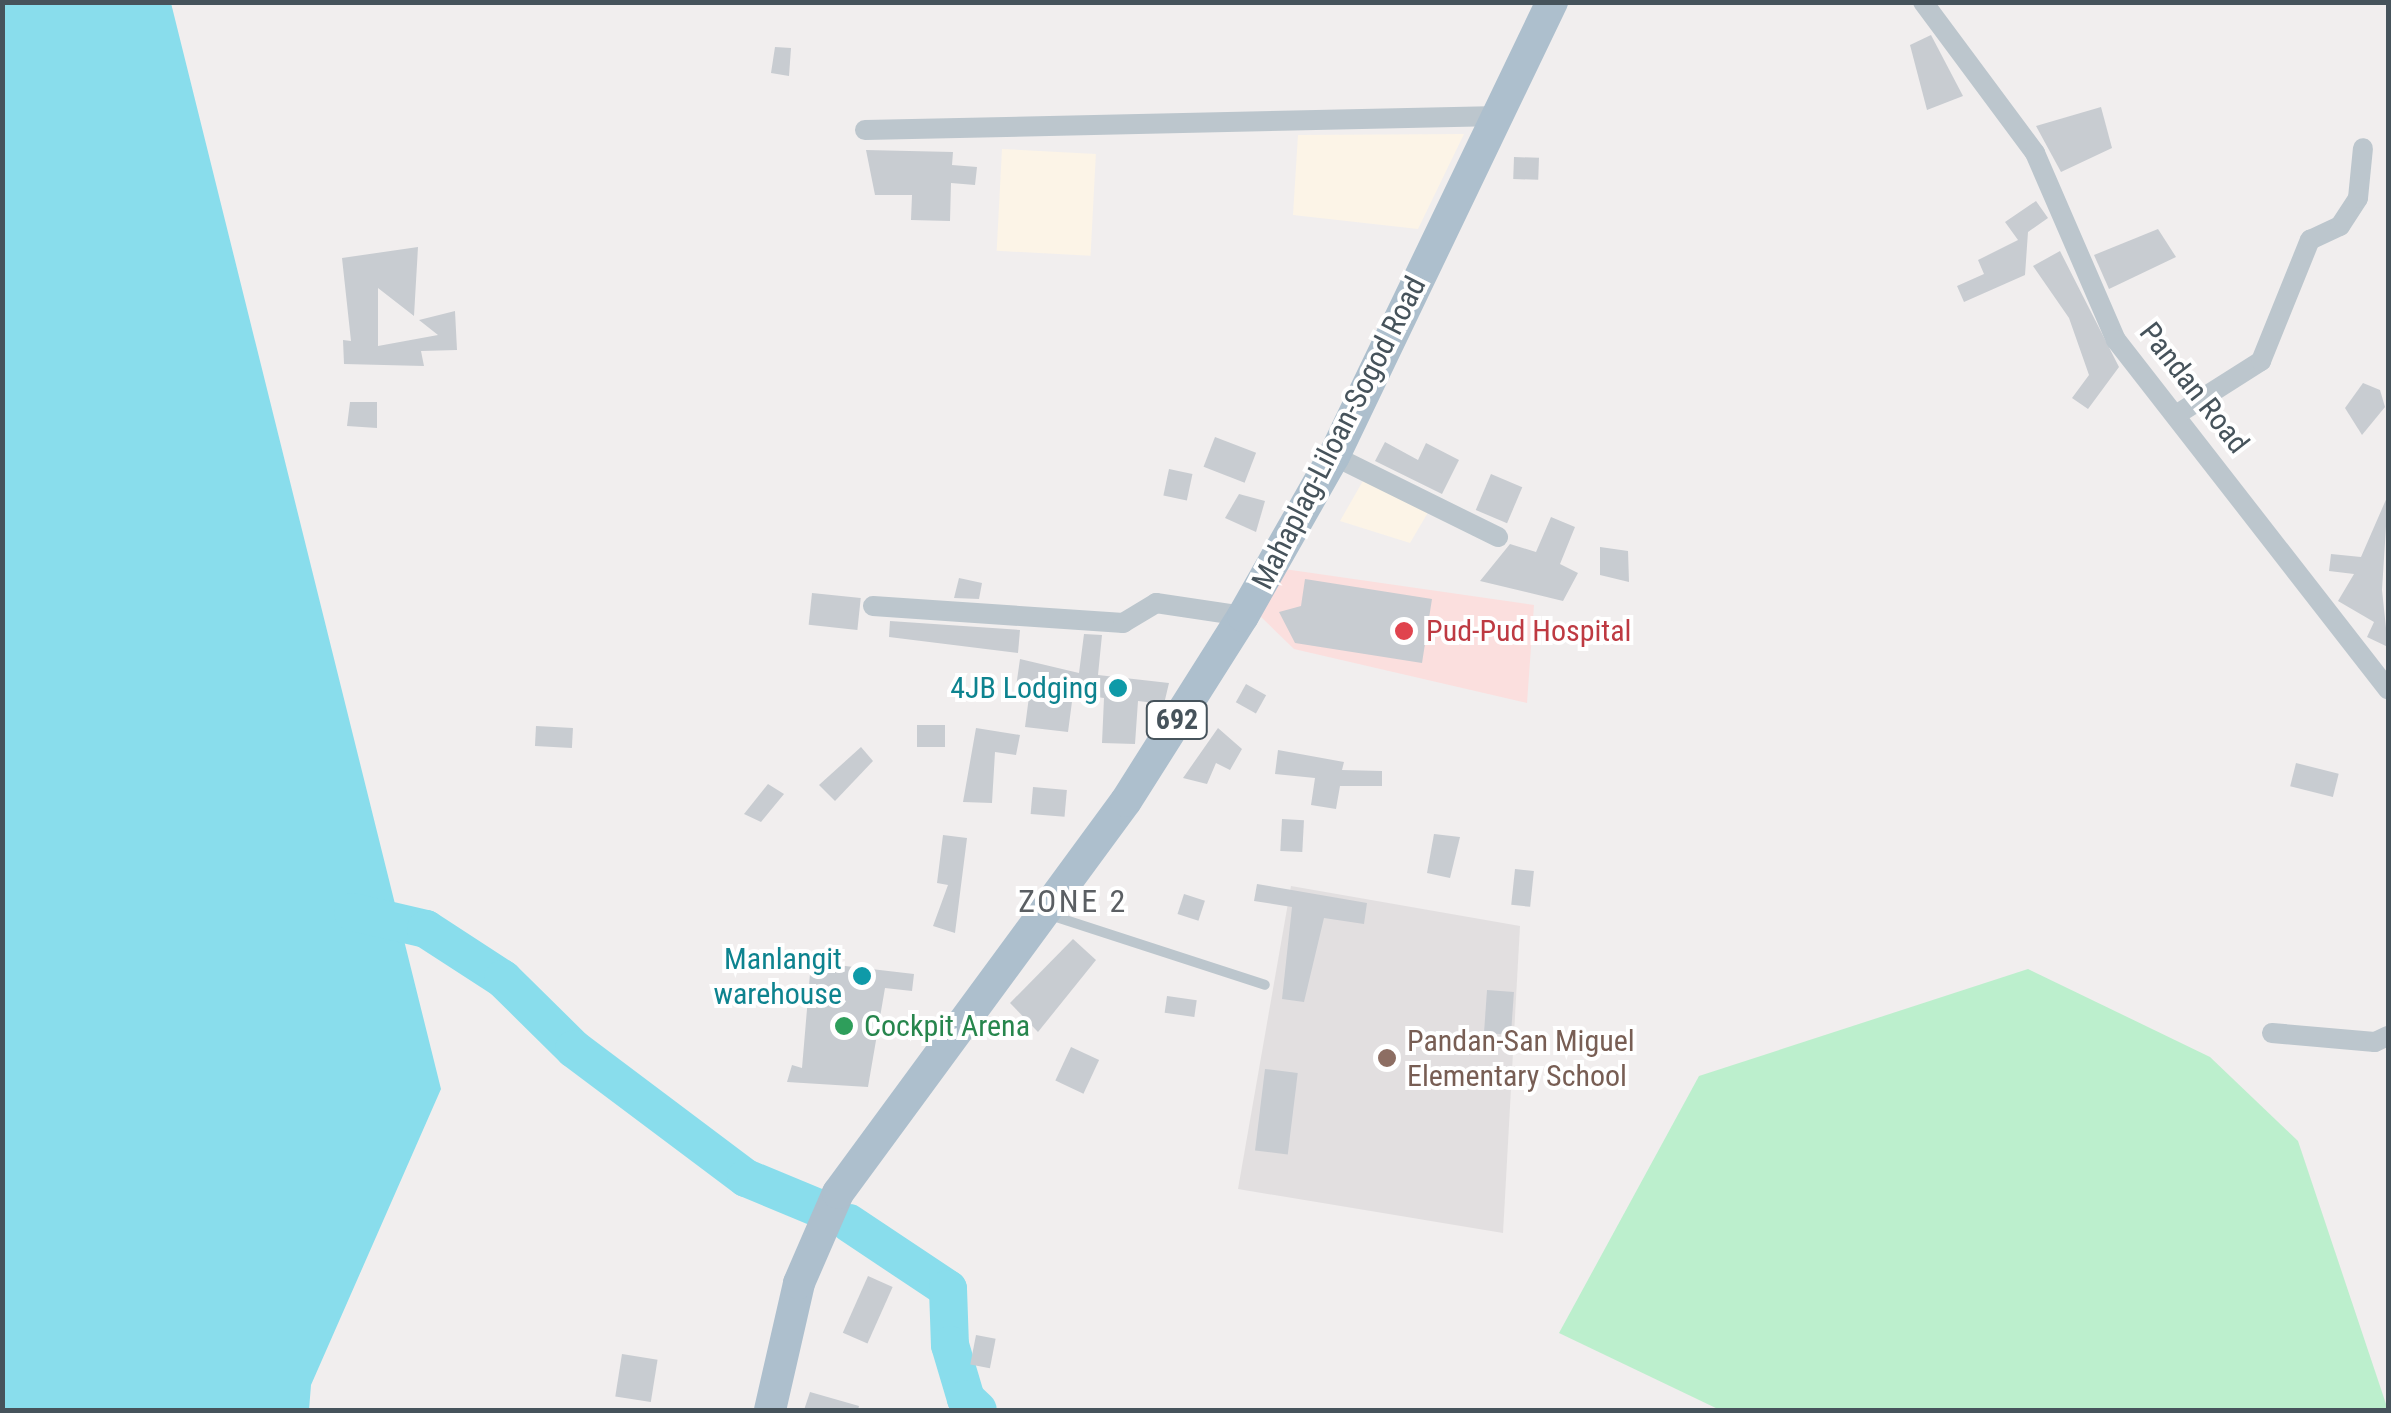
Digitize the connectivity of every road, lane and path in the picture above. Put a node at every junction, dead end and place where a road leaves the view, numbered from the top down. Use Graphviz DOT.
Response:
graph roads {
  1 [pos="1552,2"];
  2 [pos="1923,2"];
  3 [pos="1500,116"];
  4 [pos="864,130"];
  5 [pos="2362,148"];
  6 [pos="2176,415"];
  7 [pos="1334,456"];
  8 [pos="1498,537"];
  9 [pos="873,606"];
  10 [pos="1243,616"];
  11 [pos="2388,690"];
  12 [pos="1041,912"];
  13 [pos="1265,985"];
  14 [pos="2272,1032"];
  15 [pos="2388,1036"];
  16 [pos="770,1410"];
  1 -- 3 [label="main road, Mahaplag-Liloan-Sogod Road / 692"];
  2 -- 6 [label="street, Pandan Road"];
  3 -- 4 [label="street"];
  3 -- 7 [label="main road, Mahaplag-Liloan-Sogod Road / 692"];
  5 -- 6 [label="street"];
  6 -- 11 [label="street, Pandan Road"];
  7 -- 8 [label="street"];
  7 -- 10 [label="main road, Mahaplag-Liloan-Sogod Road / 692"];
  9 -- 10 [label="street"];
  10 -- 12 [label="main road, Mahaplag-Liloan-Sogod Road / 692"];
  12 -- 13 [label="lane"];
  12 -- 16 [label="main road, Mahaplag-Liloan-Sogod Road / 692"];
  14 -- 15 [label="street"];
}
